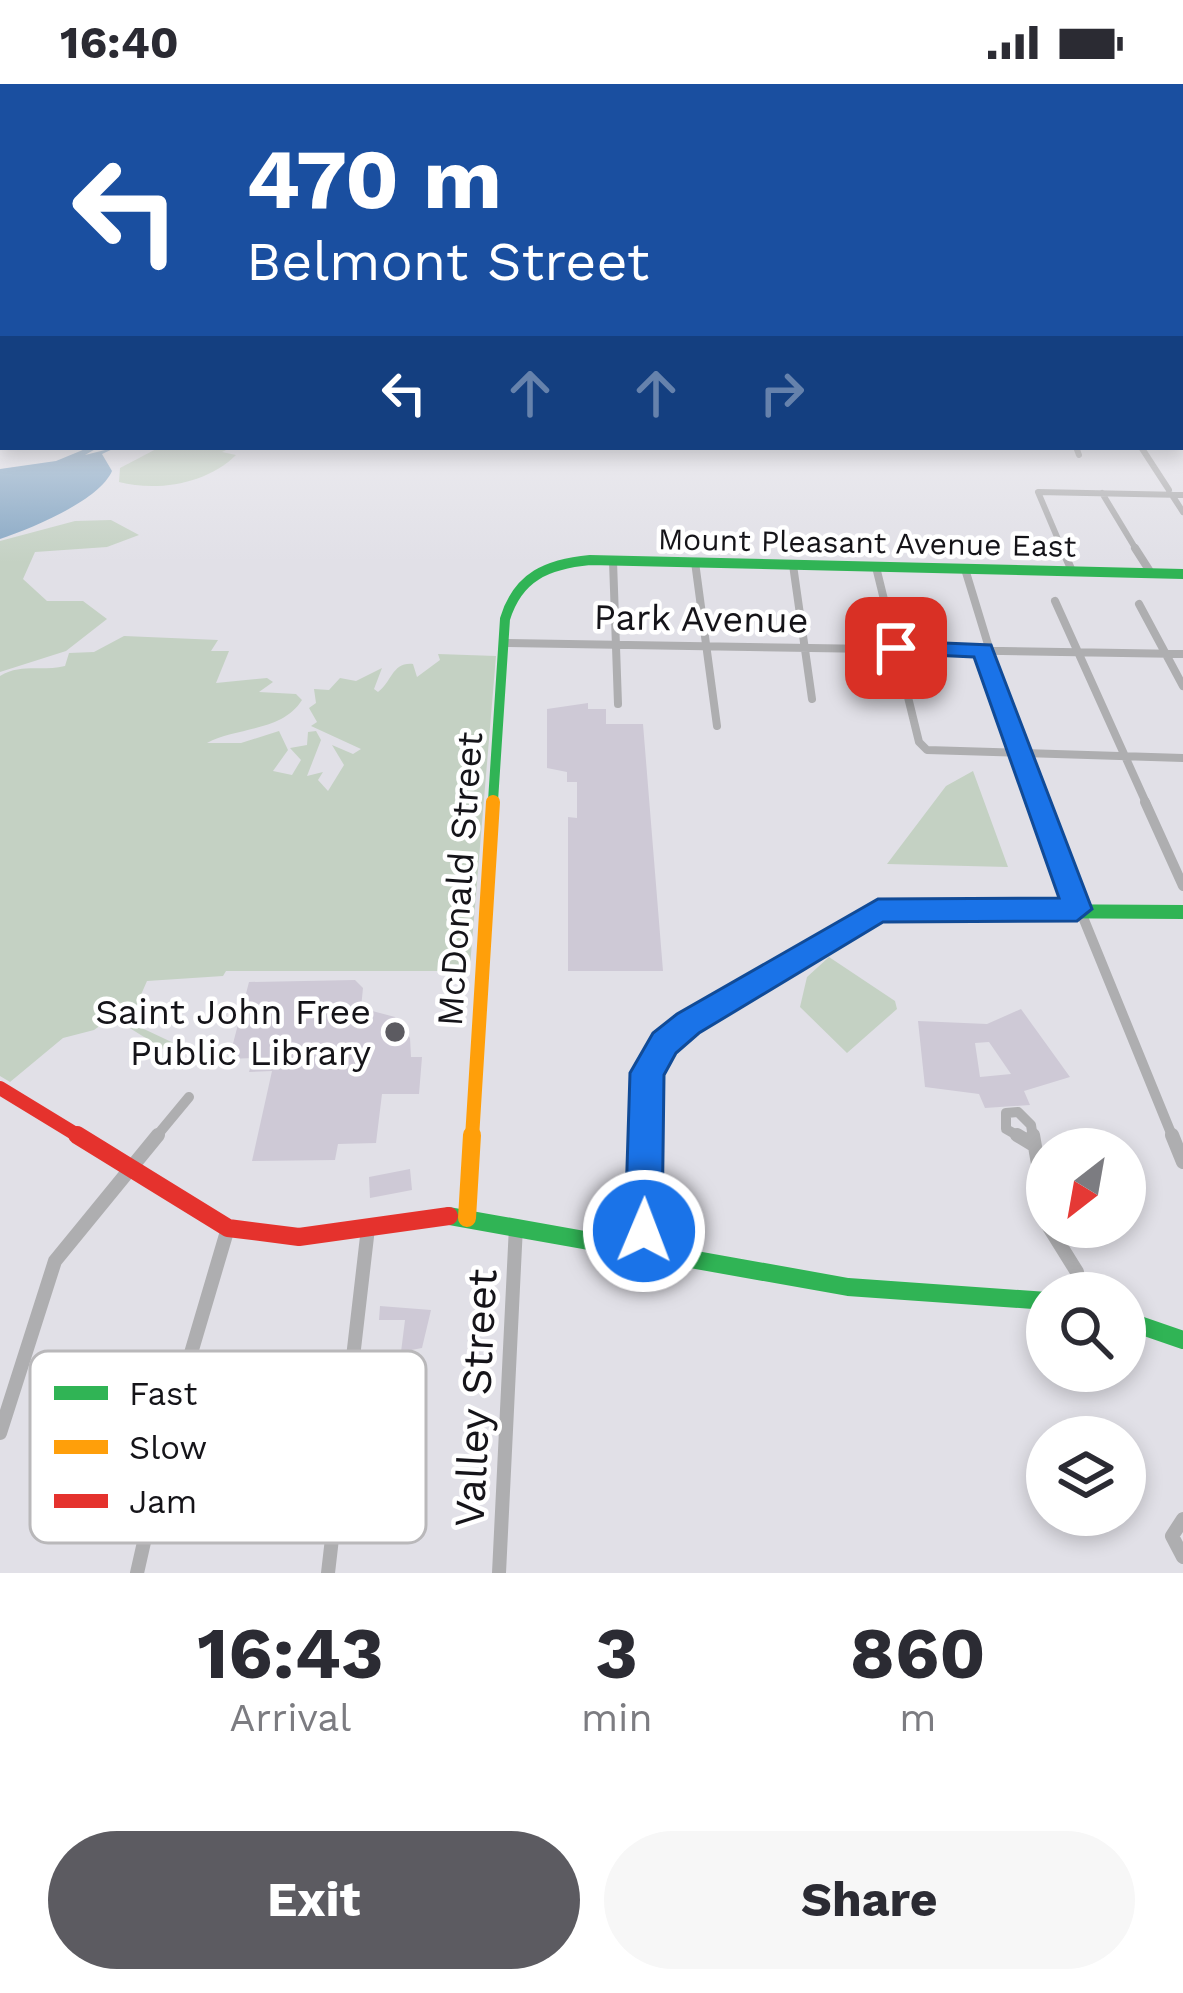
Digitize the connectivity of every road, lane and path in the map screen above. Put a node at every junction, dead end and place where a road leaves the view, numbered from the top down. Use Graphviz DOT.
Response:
graph roads {
  1 [pos="1143,450"];
  2 [pos="1170,492"];
  3 [pos="1102,493"];
  4 [pos="1183,495"];
  5 [pos="1183,512"];
  6 [pos="613,561"];
  7 [pos="695,562"];
  8 [pos="793,565"];
  9 [pos="550,566"];
  10 [pos="876,567"];
  11 [pos="965,569"];
  12 [pos="1072,571"];
  13 [pos="1150,573"];
  14 [pos="1183,574"];
  15 [pos="1055,601"];
  16 [pos="1139,604"];
  17 [pos="505,643"];
  18 [pos="616,643"];
  19 [pos="705,644"];
  20 [pos="805,647"];
  21 [pos="896,648"];
  22 [pos="983,650"];
  23 [pos="1078,652"];
  24 [pos="1166,653"];
  25 [pos="1183,654"];
  26 [pos="1183,686"];
  27 [pos="812,700"];
  28 [pos="619,704"];
  29 [pos="717,726"];
  30 [pos="1019,754"];
  31 [pos="1124,757"];
  32 [pos="1183,758"];
  33 [pos="1183,886"];
  34 [pos="1077,909"];
  35 [pos="1183,912"];
  36 [pos="0,1088"];
  37 [pos="190,1097"];
  38 [pos="1183,1162"];
  39 [pos="128,1167"];
  40 [pos="467,1218"];
  41 [pos="516,1226"];
  42 [pos="228,1228"];
  43 [pos="368,1228"];
  44 [pos="644,1251"];
  45 [pos="1026,1300"];
  46 [pos="1146,1327"];
  47 [pos="1183,1340"];
  48 [pos="192,1351"];
  49 [pos="352,1351"];
  50 [pos="3,1415"];
  51 [pos="0,1433"];
  52 [pos="1183,1519"];
  53 [pos="144,1543"];
  54 [pos="331,1543"];
  55 [pos="1183,1557"];
  56 [pos="137,1573"];
  57 [pos="328,1573"];
  58 [pos="500,1573"];
  1 -- 2 [label="street"];
  2 -- 3 [label="street"];
  2 -- 4 [label="street"];
  2 -- 5 [label="street"];
  3 -- 12 [label="street"];
  3 -- 13 [label="street"];
  6 -- 7 [label="street, Mount Pleasant Avenue East"];
  6 -- 9 [label="street, Mount Pleasant Avenue East"];
  6 -- 18 [label="street"];
  7 -- 8 [label="street, Mount Pleasant Avenue East"];
  7 -- 19 [label="street"];
  8 -- 10 [label="street, Mount Pleasant Avenue East"];
  8 -- 20 [label="street"];
  9 -- 17 [label="street, McDonald Street"];
  10 -- 11 [label="street, Mount Pleasant Avenue East"];
  10 -- 21 [label="street"];
  11 -- 12 [label="street, Mount Pleasant Avenue East"];
  11 -- 22 [label="street"];
  12 -- 13 [label="street, Mount Pleasant Avenue East"];
  13 -- 14 [label="street, Mount Pleasant Avenue East"];
  15 -- 23 [label="street"];
  16 -- 24 [label="street"];
  17 -- 18 [label="street, Park Avenue"];
  17 -- 40 [label="street, McDonald Street"];
  18 -- 19 [label="street, Park Avenue"];
  18 -- 28 [label="street"];
  19 -- 20 [label="street, Park Avenue"];
  19 -- 29 [label="street"];
  20 -- 21 [label="street, Park Avenue"];
  20 -- 27 [label="street"];
  21 -- 22 [label="street, Park Avenue"];
  21 -- 30 [label="street"];
  22 -- 23 [label="street, Park Avenue"];
  22 -- 30 [label="street"];
  23 -- 24 [label="street, Park Avenue"];
  23 -- 31 [label="street"];
  24 -- 25 [label="street, Park Avenue"];
  24 -- 26 [label="street"];
  30 -- 31 [label="street"];
  30 -- 34 [label="street"];
  31 -- 32 [label="street"];
  31 -- 33 [label="street"];
  34 -- 35 [label="street"];
  34 -- 38 [label="street"];
  34 -- 44 [label="street"];
  36 -- 39 [label="street"];
  37 -- 39 [label="street"];
  39 -- 42 [label="street"];
  39 -- 50 [label="street"];
  40 -- 41 [label="street"];
  40 -- 43 [label="street"];
  41 -- 44 [label="street"];
  41 -- 58 [label="street, Valley Street"];
  42 -- 43 [label="street"];
  42 -- 48 [label="street"];
  43 -- 49 [label="street"];
  44 -- 45 [label="street"];
  46 -- 47 [label="street"];
  50 -- 51 [label="street"];
  52 -- 55 [label="street"];
  53 -- 56 [label="street"];
  54 -- 57 [label="street"];
}
